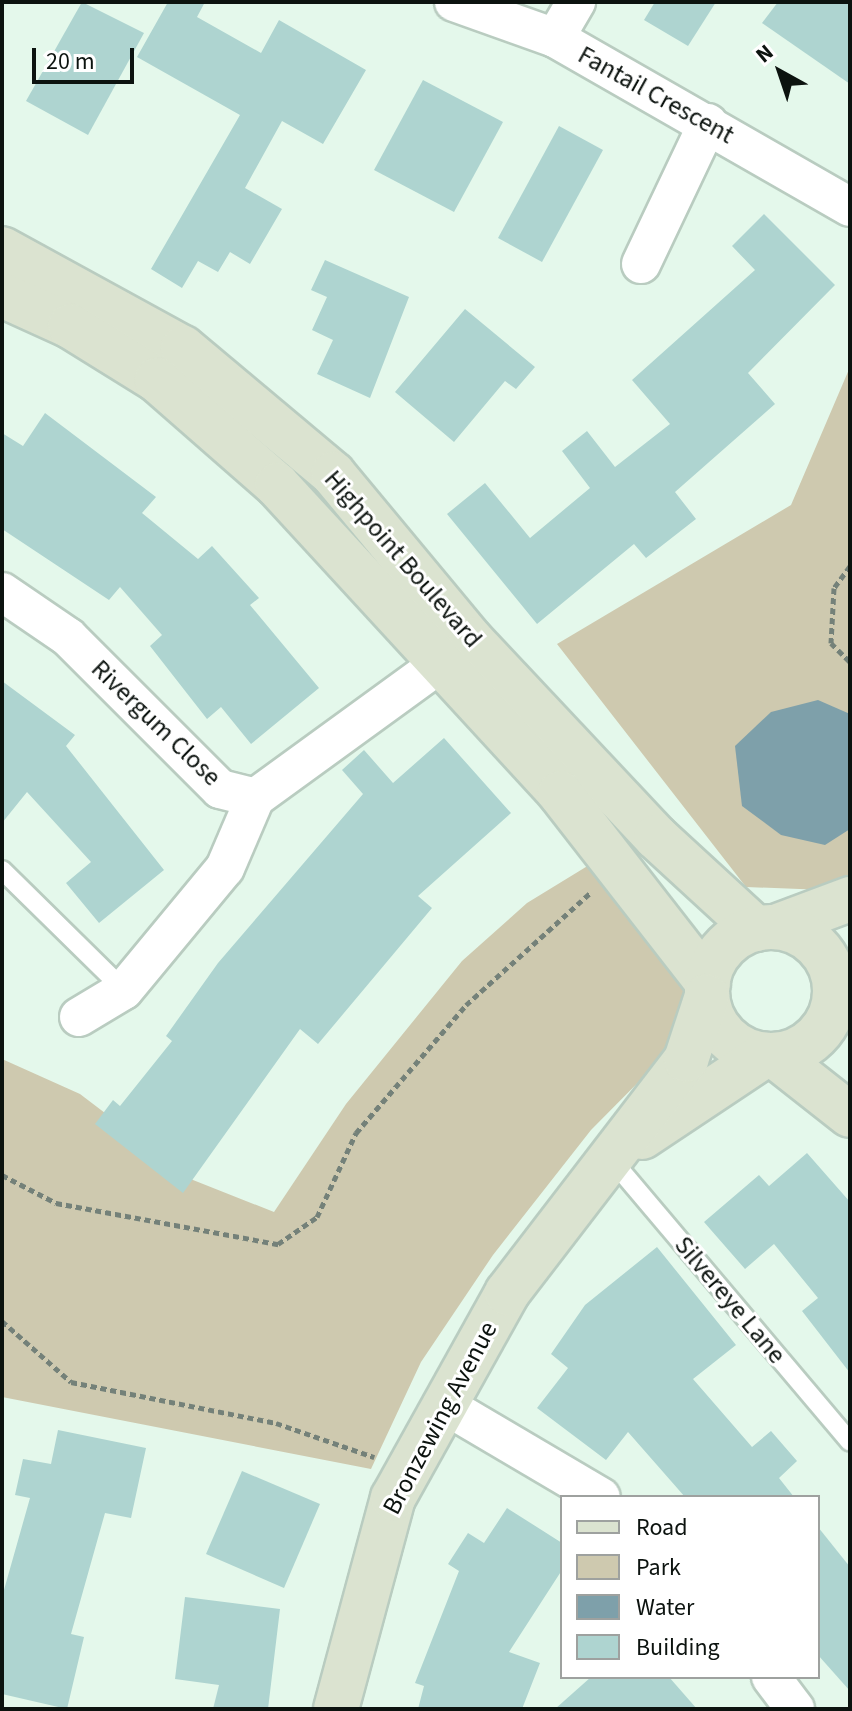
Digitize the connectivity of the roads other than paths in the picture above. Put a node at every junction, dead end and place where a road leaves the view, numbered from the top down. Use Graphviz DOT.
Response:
graph roads {
  1 [pos="454,2"];
  2 [pos="576,2"];
  3 [pos="555,38"];
  4 [pos="708,123"];
  5 [pos="850,207"];
  6 [pos="2,249"];
  7 [pos="641,264"];
  8 [pos="2,295"];
  9 [pos="2,592"];
  10 [pos="456,652"];
  11 [pos="255,798"];
  12 [pos="2,870"];
  13 [pos="850,899"];
  14 [pos="766,928"];
  15 [pos="841,962"];
  16 [pos="124,990"];
  17 [pos="707,990"];
  18 [pos="79,1017"];
  19 [pos="840,1035"];
  20 [pos="770,1055"];
  21 [pos="850,1115"];
  22 [pos="611,1159"];
  23 [pos="443,1404"];
  24 [pos="850,1442"];
  25 [pos="598,1495"];
  26 [pos="772,1679"];
  27 [pos="336,1709"];
  28 [pos="795,1709"];
  1 -- 3 [label="street, Fantail Crescent"];
  2 -- 3 [label="street"];
  3 -- 4 [label="street, Fantail Crescent"];
  4 -- 5 [label="street, Fantail Crescent"];
  4 -- 7 [label="street"];
  6 -- 10 [label="street, Highpoint Boulevard"];
  8 -- 10 [label="street, Highpoint Boulevard"];
  9 -- 11 [label="street, Rivergum Close"];
  10 -- 11 [label="street, Rivergum Close"];
  10 -- 14 [label="street, Highpoint Boulevard"];
  10 -- 17 [label="street, Highpoint Boulevard"];
  11 -- 16 [label="street"];
  12 -- 16 [label="lane"];
  13 -- 14 [label="street"];
  14 -- 15 [label="street"];
  14 -- 17 [label="street"];
  15 -- 19 [label="street"];
  16 -- 18 [label="street"];
  17 -- 20 [label="street"];
  17 -- 22 [label="street, Bronzewing Avenue"];
  19 -- 20 [label="street"];
  20 -- 21 [label="street"];
  20 -- 22 [label="street, Bronzewing Avenue"];
  22 -- 23 [label="street, Bronzewing Avenue"];
  22 -- 24 [label="lane, Silvereye Lane"];
  23 -- 25 [label="street"];
  23 -- 27 [label="street, Bronzewing Avenue"];
  26 -- 28 [label="street"];
}
